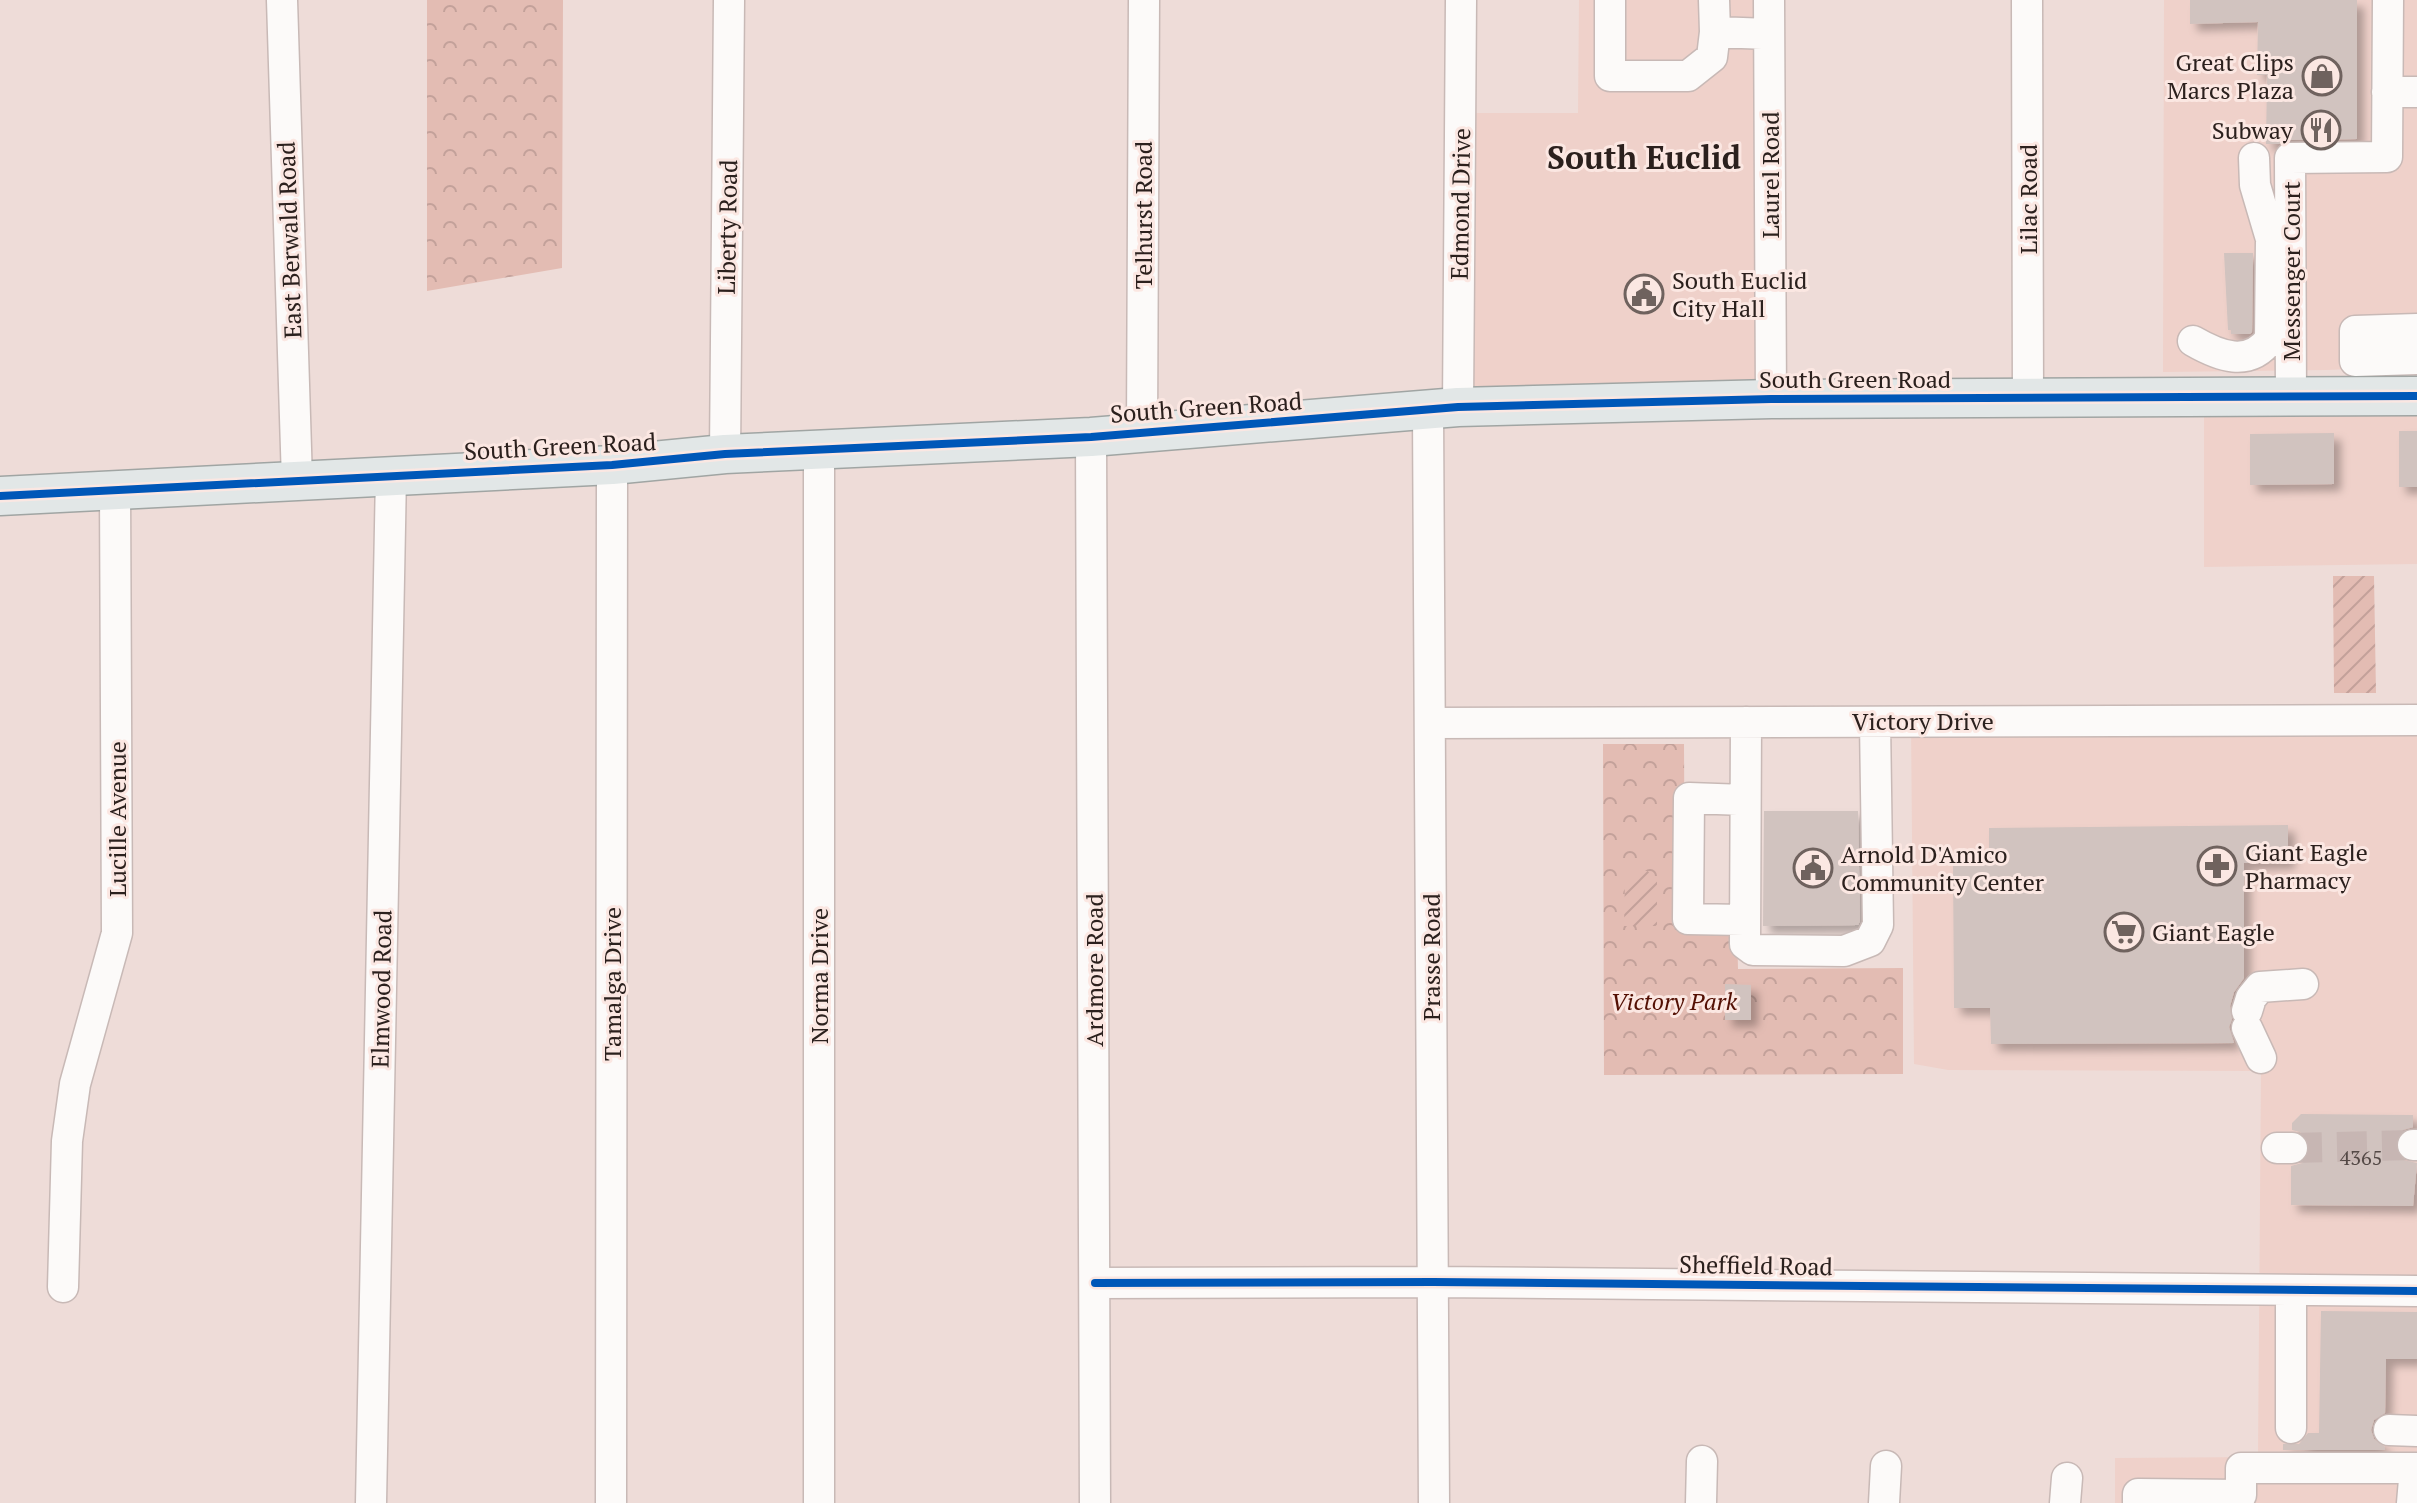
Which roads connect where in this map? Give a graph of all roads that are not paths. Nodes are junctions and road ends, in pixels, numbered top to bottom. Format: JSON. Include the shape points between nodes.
{"nodes":[{"id":1,"x":282,"y":0,"type":"edge"},
{"id":2,"x":729,"y":0,"type":"edge"},
{"id":3,"x":1144,"y":0,"type":"edge"},
{"id":4,"x":1461,"y":0,"type":"edge"},
{"id":5,"x":1610,"y":0,"type":"edge"},
{"id":6,"x":1714,"y":0,"type":"edge"},
{"id":7,"x":1769,"y":0,"type":"edge"},
{"id":8,"x":2027,"y":0,"type":"edge"},
{"id":9,"x":2388,"y":0,"type":"edge"},
{"id":10,"x":1715,"y":32,"type":"junction"},
{"id":11,"x":1769,"y":34,"type":"junction"},
{"id":12,"x":2387,"y":92,"type":"junction"},
{"id":13,"x":2417,"y":92,"type":"edge"},
{"id":14,"x":2254,"y":158,"type":"dead end"},
{"id":15,"x":2417,"y":329,"type":"edge"},
{"id":16,"x":2193,"y":341,"type":"dead end"},
{"id":17,"x":2417,"y":359,"type":"edge"},
{"id":18,"x":2417,"y":396,"type":"edge"},
{"id":19,"x":2291,"y":397,"type":"junction"},
{"id":20,"x":1771,"y":399,"type":"junction"},
{"id":21,"x":2028,"y":399,"type":"junction"},
{"id":22,"x":1443,"y":409,"type":"junction"},
{"id":23,"x":1142,"y":431,"type":"junction"},
{"id":24,"x":1091,"y":437,"type":"junction"},
{"id":25,"x":819,"y":449,"type":"junction"},
{"id":26,"x":725,"y":454,"type":"junction"},
{"id":27,"x":612,"y":465,"type":"junction"},
{"id":28,"x":391,"y":475,"type":"junction"},
{"id":29,"x":297,"y":481,"type":"junction"},
{"id":30,"x":115,"y":490,"type":"junction"},
{"id":31,"x":0,"y":496,"type":"edge"},
{"id":32,"x":2417,"y":720,"type":"edge"},
{"id":33,"x":1746,"y":722,"type":"junction"},
{"id":34,"x":1875,"y":722,"type":"junction"},
{"id":35,"x":1430,"y":723,"type":"junction"},
{"id":36,"x":1745,"y":800,"type":"junction"},
{"id":37,"x":1744,"y":920,"type":"junction"},
{"id":38,"x":2303,"y":984,"type":"dead end"},
{"id":39,"x":2261,"y":1058,"type":"dead end"},
{"id":40,"x":1433,"y":1282,"type":"junction"},
{"id":41,"x":1095,"y":1283,"type":"junction"},
{"id":42,"x":63,"y":1287,"type":"dead end"},
{"id":43,"x":2291,"y":1290,"type":"junction"},
{"id":44,"x":2417,"y":1291,"type":"edge"},
{"id":45,"x":2291,"y":1428,"type":"dead end"},
{"id":46,"x":1702,"y":1461,"type":"dead end"},
{"id":47,"x":1886,"y":1466,"type":"dead end"},
{"id":48,"x":2416,"y":1468,"type":"edge"},
{"id":49,"x":371,"y":1503,"type":"edge"},
{"id":50,"x":611,"y":1503,"type":"edge"},
{"id":51,"x":819,"y":1503,"type":"edge"},
{"id":52,"x":1095,"y":1503,"type":"edge"},
{"id":53,"x":1434,"y":1503,"type":"edge"},
{"id":54,"x":1701,"y":1503,"type":"edge"},
{"id":55,"x":1884,"y":1503,"type":"edge"},
{"id":56,"x":2138,"y":1503,"type":"edge"},
{"id":57,"x":2412,"y":1503,"type":"edge"}],
"edges":[{"from":1,"to":29,"type":"street","name":"East Berwald Road"},
{"from":2,"to":26,"type":"street","name":"Liberty Road"},
{"from":3,"to":23,"type":"street","name":"Telhurst Road"},
{"from":4,"to":22,"type":"street","name":"Edmond Drive"},
{"from":5,"to":10,"type":"street","via":[[1610,76],[1688,76],[1712,57]]},
{"from":6,"to":10,"type":"street"},
{"from":7,"to":11,"type":"street","name":"Laurel Road"},
{"from":8,"to":21,"type":"street","name":"Lilac Road"},
{"from":9,"to":12,"type":"street","name":"Messenger Court"},
{"from":10,"to":11,"type":"street"},
{"from":11,"to":20,"type":"street","name":"Laurel Road"},
{"from":12,"to":13,"type":"street"},
{"from":12,"to":19,"type":"street","name":"Messenger Court","via":[[2387,157],[2290,158]]},
{"from":14,"to":16,"type":"street","via":[[2255,185],[2271,239],[2270,339],[2243,357],[2225,357]]},
{"from":15,"to":17,"type":"street","via":[[2355,331],[2355,361]]},
{"from":18,"to":19,"type":"main road","name":"South Green Road"},
{"from":19,"to":21,"type":"main road","name":"South Green Road"},
{"from":20,"to":21,"type":"main road","name":"South Green Road"},
{"from":20,"to":22,"type":"main road","name":"South Green Road"},
{"from":22,"to":23,"type":"main road","name":"South Green Road"},
{"from":22,"to":35,"type":"street","name":"Prasse Road"},
{"from":23,"to":24,"type":"main road","name":"South Green Road"},
{"from":24,"to":25,"type":"main road","name":"South Green Road"},
{"from":24,"to":41,"type":"street","name":"Ardmore Road"},
{"from":25,"to":26,"type":"main road","name":"South Green Road"},
{"from":25,"to":51,"type":"street","name":"Norma Drive"},
{"from":26,"to":27,"type":"main road","name":"South Green Road"},
{"from":27,"to":28,"type":"main road","name":"South Green Road"},
{"from":27,"to":50,"type":"street","name":"Tamalga Drive"},
{"from":28,"to":29,"type":"main road","name":"South Green Road"},
{"from":28,"to":49,"type":"street","name":"Elmwood Road"},
{"from":29,"to":30,"type":"main road","name":"South Green Road"},
{"from":30,"to":31,"type":"main road","name":"South Green Road"},
{"from":30,"to":42,"type":"street","name":"Lucille Avenue","via":[[117,933],[75,1084],[67,1141]]},
{"from":32,"to":34,"type":"street","name":"Victory Drive"},
{"from":33,"to":34,"type":"street","name":"Victory Drive"},
{"from":33,"to":35,"type":"street","name":"Victory Drive"},
{"from":33,"to":36,"type":"street"},
{"from":34,"to":37,"type":"street","via":[[1878,925],[1870,941],[1844,951],[1753,950],[1745,944]]},
{"from":35,"to":40,"type":"street","name":"Prasse Road"},
{"from":36,"to":37,"type":"street"},
{"from":36,"to":37,"type":"street","via":[[1689,798],[1688,919]]},
{"from":38,"to":39,"type":"street","via":[[2260,987],[2251,998],[2247,1020]]},
{"from":40,"to":41,"type":"street","name":"Sheffield Road"},
{"from":40,"to":43,"type":"street","name":"Sheffield Road"},
{"from":40,"to":53,"type":"street","name":"Prasse Road"},
{"from":41,"to":52,"type":"street","name":"Ardmore Road"},
{"from":43,"to":44,"type":"street","name":"Sheffield Road"},
{"from":43,"to":45,"type":"street"},
{"from":46,"to":54,"type":"street"},
{"from":47,"to":55,"type":"street"},
{"from":48,"to":56,"type":"street","via":[[2241,1468],[2241,1495],[2138,1494]]},
{"from":48,"to":57,"type":"street"}]}
